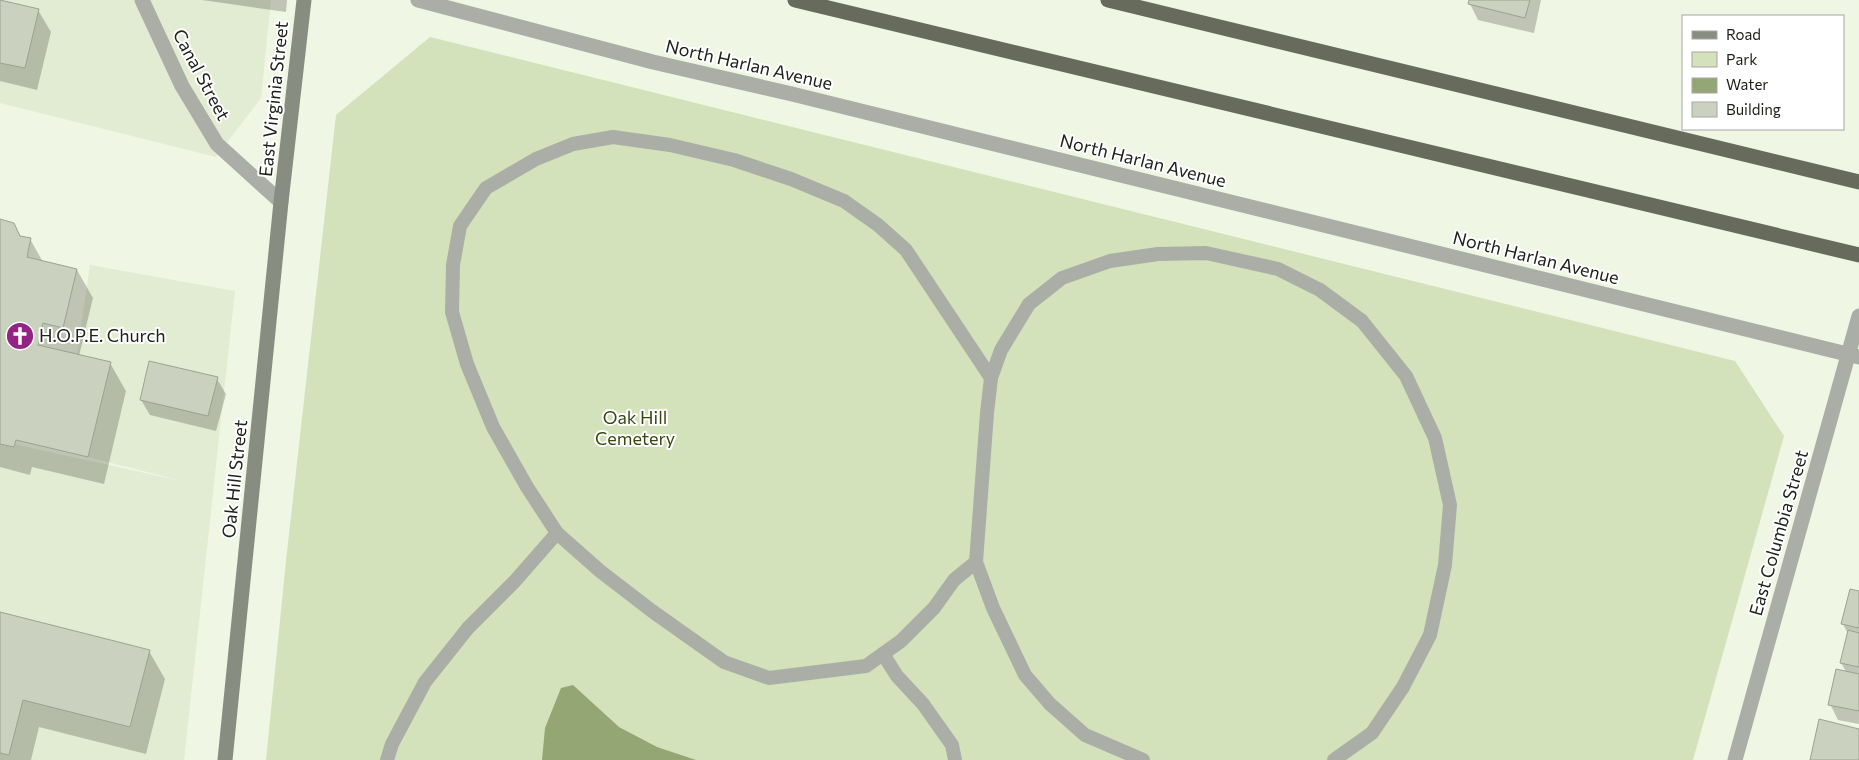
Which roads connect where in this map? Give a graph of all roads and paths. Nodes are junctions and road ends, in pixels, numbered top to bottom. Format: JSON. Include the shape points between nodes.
{"nodes":[{"id":1,"x":142,"y":0,"type":"edge"},
{"id":2,"x":304,"y":0,"type":"edge"},
{"id":3,"x":418,"y":0,"type":"edge"},
{"id":4,"x":794,"y":0,"type":"edge"},
{"id":5,"x":1108,"y":0,"type":"edge"},
{"id":6,"x":1859,"y":182,"type":"edge"},
{"id":7,"x":281,"y":202,"type":"junction"},
{"id":8,"x":1859,"y":255,"type":"edge"},
{"id":9,"x":1859,"y":316,"type":"edge"},
{"id":10,"x":1853,"y":356,"type":"edge"},
{"id":11,"x":991,"y":378,"type":"junction"},
{"id":12,"x":557,"y":533,"type":"junction"},
{"id":13,"x":976,"y":562,"type":"junction"},
{"id":14,"x":883,"y":654,"type":"junction"},
{"id":15,"x":225,"y":760,"type":"edge"},
{"id":16,"x":387,"y":760,"type":"edge"},
{"id":17,"x":955,"y":760,"type":"edge"},
{"id":18,"x":1143,"y":760,"type":"edge"},
{"id":19,"x":1334,"y":760,"type":"edge"},
{"id":20,"x":1735,"y":760,"type":"edge"}],
"edges":[{"from":1,"to":7,"type":"street","name":"Canal Street","via":[[182,86],[217,144]]},
{"from":2,"to":7,"type":"main road","name":"East Virginia Street"},
{"from":3,"to":10,"type":"street","name":"North Harlan Avenue","via":[[653,62],[831,103]]},
{"from":4,"to":8,"type":"highway"},
{"from":5,"to":6,"type":"highway"},
{"from":7,"to":15,"type":"main road","name":"Oak Hill Street"},
{"from":9,"to":10,"type":"street","name":"East Columbia Street"},
{"from":10,"to":20,"type":"street","name":"East Columbia Street"},
{"from":11,"to":12,"type":"lane","via":[[906,250],[844,201],[734,160],[670,145],[613,137],[573,144],[536,159],[486,188],[460,226],[453,265],[452,312],[468,364],[493,427]]},
{"from":11,"to":13,"type":"lane"},
{"from":11,"to":19,"type":"lane","via":[[1001,350],[1029,304],[1062,278],[1110,261],[1158,254],[1206,253],[1278,269],[1320,290],[1362,321],[1406,376],[1435,438],[1450,505],[1445,565],[1430,635],[1403,687],[1372,732]]},
{"from":12,"to":14,"type":"lane","via":[[600,571],[724,662],[769,678],[866,666]]},
{"from":12,"to":16,"type":"lane","via":[[468,628],[425,682],[392,744]]},
{"from":13,"to":14,"type":"lane","via":[[954,580],[934,608],[901,641]]},
{"from":13,"to":18,"type":"lane","via":[[1024,675],[1085,735]]},
{"from":14,"to":17,"type":"lane","via":[[952,745]]}]}
